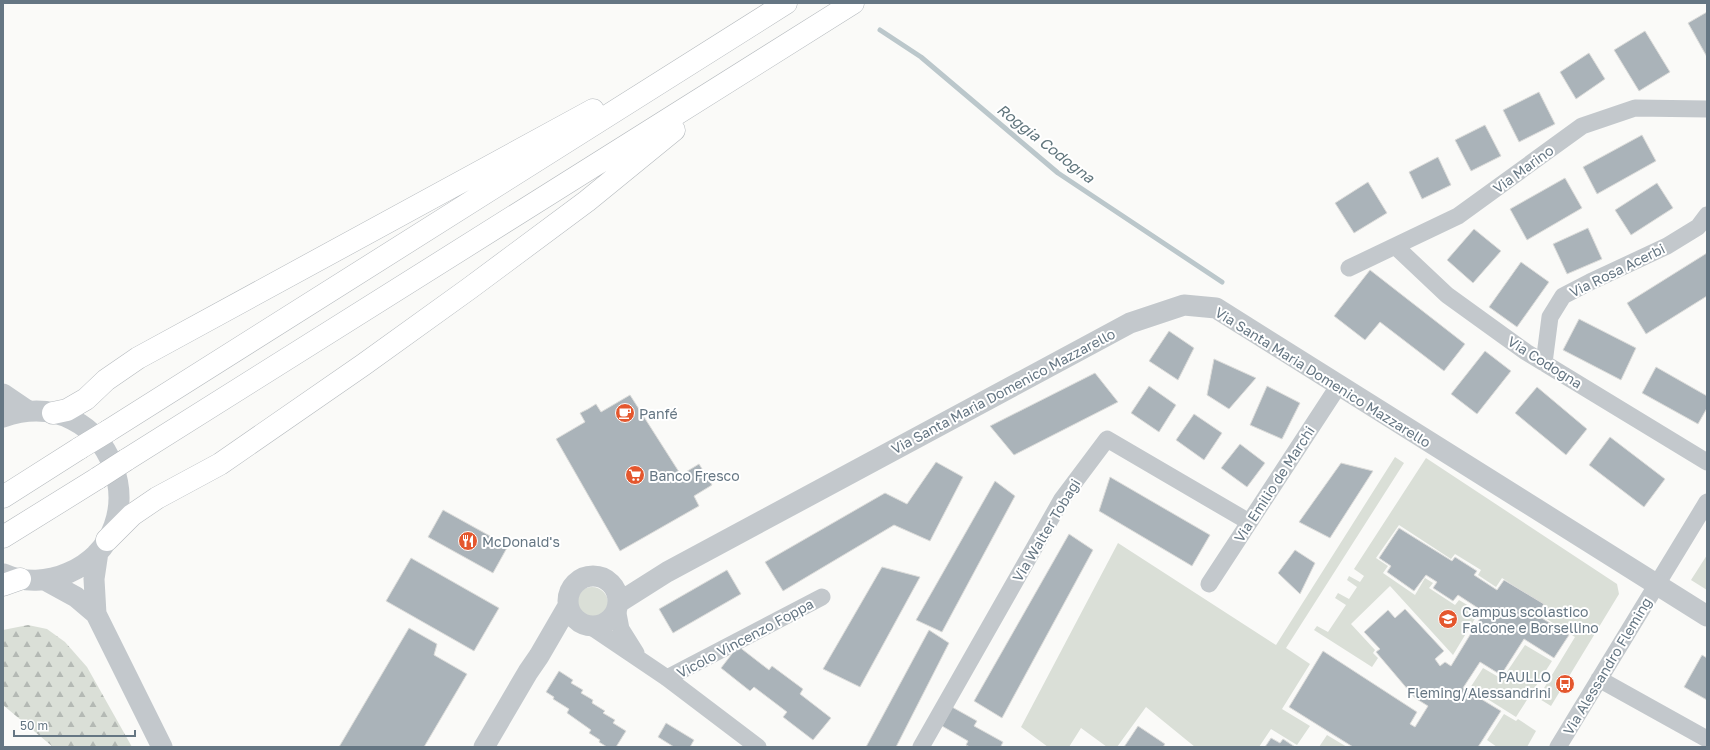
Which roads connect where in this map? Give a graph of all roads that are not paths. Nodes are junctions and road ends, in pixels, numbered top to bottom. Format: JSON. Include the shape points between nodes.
{"nodes":[{"id":1,"x":786,"y":3,"type":"edge"},
{"id":2,"x":853,"y":3,"type":"edge"},
{"id":3,"x":722,"y":44,"type":"junction"},
{"id":4,"x":741,"y":74,"type":"junction"},
{"id":5,"x":1707,"y":109,"type":"edge"},
{"id":6,"x":1707,"y":215,"type":"edge"},
{"id":7,"x":1395,"y":246,"type":"junction"},
{"id":8,"x":1349,"y":268,"type":"dead end"},
{"id":9,"x":1544,"y":363,"type":"junction"},
{"id":10,"x":1339,"y":385,"type":"junction"},
{"id":11,"x":3,"y":394,"type":"edge"},
{"id":12,"x":28,"y":411,"type":"junction"},
{"id":13,"x":53,"y":413,"type":"junction"},
{"id":14,"x":3,"y":417,"type":"edge"},
{"id":15,"x":1707,"y":462,"type":"edge"},
{"id":16,"x":3,"y":497,"type":"edge"},
{"id":17,"x":1707,"y":502,"type":"edge"},
{"id":18,"x":1249,"y":522,"type":"junction"},
{"id":19,"x":3,"y":537,"type":"edge"},
{"id":20,"x":102,"y":546,"type":"junction"},
{"id":21,"x":667,"y":572,"type":"junction"},
{"id":22,"x":9,"y":580,"type":"edge"},
{"id":23,"x":46,"y":580,"type":"junction"},
{"id":24,"x":608,"y":580,"type":"junction"},
{"id":25,"x":1209,"y":584,"type":"dead end"},
{"id":26,"x":1657,"y":584,"type":"junction"},
{"id":27,"x":822,"y":597,"type":"dead end"},
{"id":28,"x":618,"y":605,"type":"junction"},
{"id":29,"x":568,"y":606,"type":"junction"},
{"id":30,"x":96,"y":614,"type":"junction"},
{"id":31,"x":1707,"y":616,"type":"edge"},
{"id":32,"x":589,"y":626,"type":"junction"},
{"id":33,"x":539,"y":656,"type":"junction"},
{"id":34,"x":640,"y":660,"type":"junction"},
{"id":35,"x":667,"y":678,"type":"junction"},
{"id":36,"x":1599,"y":679,"type":"junction"},
{"id":37,"x":1707,"y":739,"type":"edge"},
{"id":38,"x":162,"y":747,"type":"edge"},
{"id":39,"x":484,"y":747,"type":"edge"},
{"id":40,"x":758,"y":747,"type":"edge"},
{"id":41,"x":921,"y":747,"type":"edge"},
{"id":42,"x":1558,"y":747,"type":"edge"}],
"edges":[{"from":1,"to":3,"type":"highway"},
{"from":2,"to":4,"type":"highway"},
{"from":3,"to":13,"type":"highway","via":[[561,126],[138,358],[106,380],[86,399],[68,410]]},
{"from":3,"to":16,"type":"highway","bridge":true},
{"from":4,"to":19,"type":"highway","bridge":true},
{"from":4,"to":20,"type":"highway","via":[[587,201],[470,288],[220,464],[157,498],[132,515]]},
{"from":5,"to":7,"type":"street","name":"Via Marino","via":[[1635,108],[1582,126],[1458,216]]},
{"from":6,"to":9,"type":"street","name":"Via Rosa Acerbi","via":[[1698,227],[1667,246],[1564,296],[1550,317]]},
{"from":7,"to":8,"type":"street","name":"Via Marino"},
{"from":7,"to":9,"type":"street","name":"Via Codogna","via":[[1447,295]]},
{"from":9,"to":15,"type":"street","name":"Via Codogna"},
{"from":10,"to":18,"type":"street","name":"Via Emilio de Marchi"},
{"from":10,"to":21,"type":"street","name":"Via Santa Maria Domenico Mazzarello","via":[[1216,308],[1184,305],[1130,323]]},
{"from":10,"to":26,"type":"street","name":"Via Santa Maria Domenico Mazzarello"},
{"from":11,"to":12,"type":"street"},
{"from":12,"to":13,"type":"street"},
{"from":12,"to":14,"type":"street"},
{"from":13,"to":20,"type":"street","via":[[78,422],[89,430],[113,462],[119,502],[117,515]]},
{"from":17,"to":26,"type":"street","name":"Via Alessandro Fleming"},
{"from":18,"to":25,"type":"street","name":"Via Emilio de Marchi"},
{"from":18,"to":41,"type":"street","name":"Via Walter Tobagi","via":[[1106,439],[1062,499]]},
{"from":20,"to":23,"type":"street","via":[[87,562],[74,570]]},
{"from":20,"to":30,"type":"street","via":[[94,579]]},
{"from":21,"to":24,"type":"street","name":"Via Santa Maria Domenico Mazzarello","via":[[634,579]]},
{"from":21,"to":28,"type":"street","name":"Via Santa Maria Domenico Mazzarello"},
{"from":22,"to":23,"type":"street"},
{"from":23,"to":30,"type":"street","via":[[76,596]]},
{"from":24,"to":28,"type":"street","via":[[616,589]]},
{"from":24,"to":29,"type":"street","via":[[594,575],[579,580],[569,593]]},
{"from":26,"to":31,"type":"street","name":"Via Santa Maria Domenico Mazzarello"},
{"from":26,"to":36,"type":"street","name":"Via Alessandro Fleming"},
{"from":27,"to":35,"type":"street","name":"Vicolo Vincenzo Foppa"},
{"from":28,"to":32,"type":"street","via":[[612,618],[605,623]]},
{"from":28,"to":34,"type":"street","via":[[622,632]]},
{"from":29,"to":32,"type":"street","via":[[576,619]]},
{"from":29,"to":33,"type":"street"},
{"from":30,"to":38,"type":"street"},
{"from":32,"to":33,"type":"street","via":[[557,638]]},
{"from":32,"to":34,"type":"street"},
{"from":33,"to":39,"type":"street"},
{"from":34,"to":35,"type":"street"},
{"from":35,"to":40,"type":"street"},
{"from":36,"to":37,"type":"street"},
{"from":36,"to":42,"type":"street","name":"Via Alessandro Fleming"}]}
